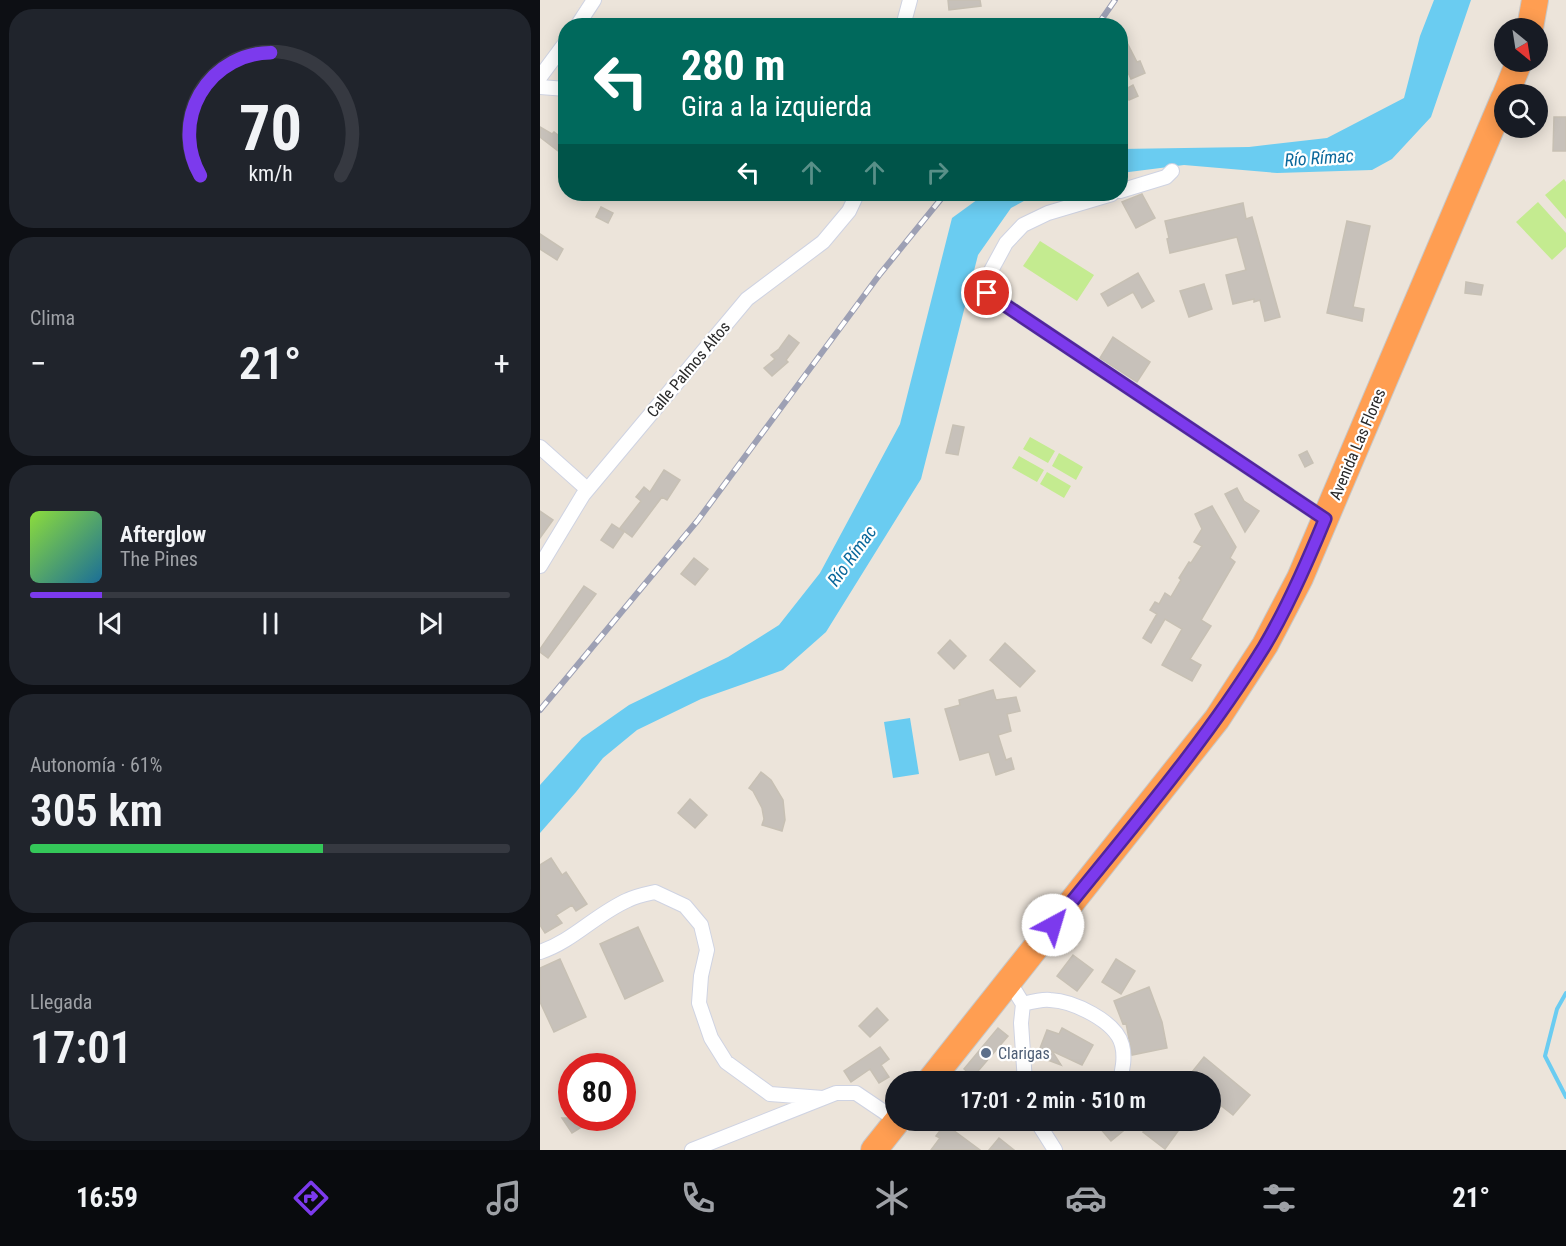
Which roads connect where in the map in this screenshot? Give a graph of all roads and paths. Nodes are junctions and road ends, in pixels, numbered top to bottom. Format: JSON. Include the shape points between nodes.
{"nodes":[{"id":1,"x":594,"y":0,"type":"edge"},
{"id":2,"x":910,"y":0,"type":"edge"},
{"id":3,"x":1545,"y":0,"type":"edge"},
{"id":4,"x":1532,"y":17,"type":"edge"},
{"id":5,"x":582,"y":18,"type":"edge"},
{"id":6,"x":905,"y":18,"type":"edge"},
{"id":7,"x":558,"y":53,"type":"edge"},
{"id":8,"x":540,"y":77,"type":"edge"},
{"id":9,"x":540,"y":87,"type":"edge"},
{"id":10,"x":558,"y":88,"type":"edge"},
{"id":11,"x":1494,"y":122,"type":"edge"},
{"id":12,"x":1172,"y":171,"type":"dead end"},
{"id":13,"x":1128,"y":189,"type":"edge"},
{"id":14,"x":854,"y":201,"type":"edge"},
{"id":15,"x":1088,"y":201,"type":"edge"},
{"id":16,"x":540,"y":447,"type":"edge"},
{"id":17,"x":587,"y":489,"type":"junction"},
{"id":18,"x":1325,"y":519,"type":"junction"},
{"id":19,"x":540,"y":566,"type":"edge"},
{"id":20,"x":540,"y":952,"type":"edge"},
{"id":21,"x":1009,"y":981,"type":"junction"},
{"id":22,"x":1023,"y":1004,"type":"junction"},
{"id":23,"x":938,"y":1071,"type":"edge"},
{"id":24,"x":1024,"y":1071,"type":"edge"},
{"id":25,"x":1121,"y":1071,"type":"edge"},
{"id":26,"x":823,"y":1098,"type":"junction"},
{"id":27,"x":885,"y":1113,"type":"edge"},
{"id":28,"x":889,"y":1131,"type":"edge"},
{"id":29,"x":1043,"y":1131,"type":"edge"},
{"id":30,"x":692,"y":1150,"type":"edge"},
{"id":31,"x":874,"y":1150,"type":"edge"},
{"id":32,"x":1055,"y":1150,"type":"edge"}],
"edges":[{"from":1,"to":5,"type":"street"},
{"from":2,"to":6,"type":"street"},
{"from":3,"to":4,"type":"highway"},
{"from":7,"to":8,"type":"street"},
{"from":9,"to":10,"type":"street"},
{"from":11,"to":18,"type":"highway","name":"Avenida Las Flores"},
{"from":12,"to":13,"type":"street","via":[[1166,177]]},
{"from":14,"to":17,"type":"street","name":"Calle Palmos Altos","via":[[823,242],[747,299]]},
{"from":15,"to":18,"type":"street","via":[[1023,225],[1006,243],[987,278],[987,293]]},
{"from":16,"to":17,"type":"street"},
{"from":17,"to":19,"type":"street","name":"Calle Palmos Altos"},
{"from":18,"to":21,"type":"highway","name":"Avenida Las Flores","via":[[1265,645],[1217,719]]},
{"from":20,"to":26,"type":"street","via":[[574,936],[629,899],[655,892],[685,906],[701,925],[707,950],[699,1003],[711,1038],[726,1062],[770,1094]]},
{"from":21,"to":22,"type":"street"},
{"from":21,"to":23,"type":"highway","name":"Avenida Las Flores"},
{"from":22,"to":24,"type":"street"},
{"from":22,"to":25,"type":"street","via":[[1049,999],[1075,1005],[1103,1020],[1122,1044]]},
{"from":26,"to":27,"type":"street","via":[[856,1093]]},
{"from":26,"to":30,"type":"street"},
{"from":28,"to":31,"type":"highway"},
{"from":29,"to":32,"type":"street"}]}
